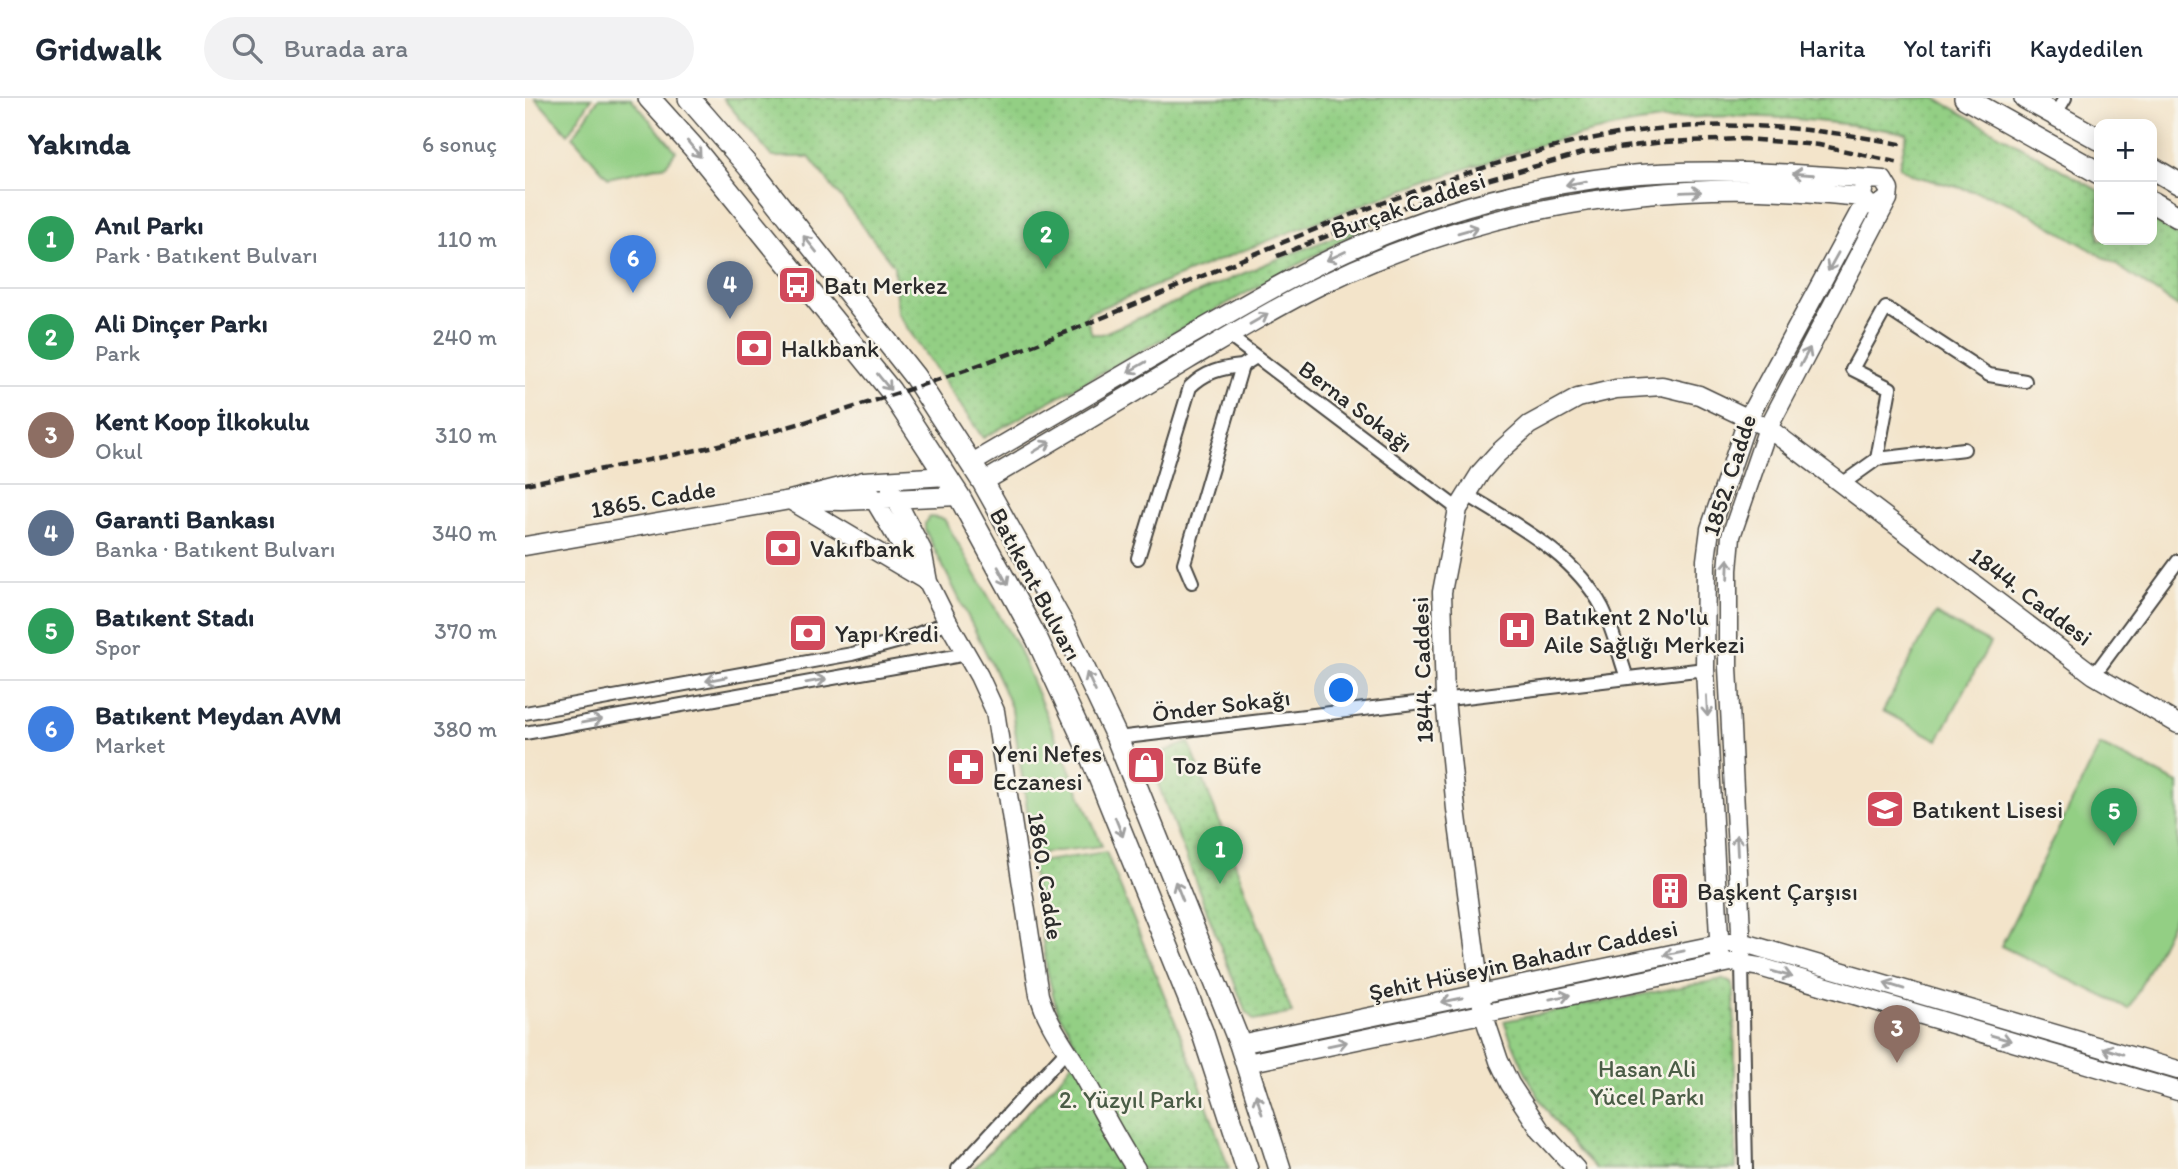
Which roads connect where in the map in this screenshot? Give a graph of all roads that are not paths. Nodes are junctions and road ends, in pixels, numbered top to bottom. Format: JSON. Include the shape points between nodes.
{"nodes":[{"id":1,"x":649,"y":98,"type":"edge"},
{"id":2,"x":689,"y":98,"type":"edge"},
{"id":3,"x":1965,"y":98,"type":"edge"},
{"id":4,"x":2025,"y":98,"type":"edge"},
{"id":5,"x":2060,"y":106,"type":"edge"},
{"id":6,"x":2094,"y":135,"type":"edge"},
{"id":7,"x":2094,"y":170,"type":"edge"},
{"id":8,"x":2157,"y":171,"type":"edge"},
{"id":9,"x":1871,"y":179,"type":"junction"},
{"id":10,"x":2178,"y":183,"type":"edge"},
{"id":11,"x":1888,"y":199,"type":"junction"},
{"id":12,"x":1864,"y":200,"type":"junction"},
{"id":13,"x":2157,"y":205,"type":"edge"},
{"id":14,"x":2178,"y":217,"type":"edge"},
{"id":15,"x":1229,"y":336,"type":"junction"},
{"id":16,"x":1256,"y":357,"type":"junction"},
{"id":17,"x":1242,"y":366,"type":"junction"},
{"id":18,"x":2025,"y":382,"type":"dead end"},
{"id":19,"x":1748,"y":418,"type":"junction"},
{"id":20,"x":1767,"y":428,"type":"junction"},
{"id":21,"x":1964,"y":449,"type":"dead end"},
{"id":22,"x":1877,"y":459,"type":"junction"},
{"id":23,"x":972,"y":463,"type":"junction"},
{"id":24,"x":947,"y":476,"type":"junction"},
{"id":25,"x":885,"y":480,"type":"junction"},
{"id":26,"x":865,"y":481,"type":"junction"},
{"id":27,"x":983,"y":482,"type":"junction"},
{"id":28,"x":1842,"y":484,"type":"junction"},
{"id":29,"x":959,"y":496,"type":"junction"},
{"id":30,"x":895,"y":498,"type":"junction"},
{"id":31,"x":873,"y":499,"type":"junction"},
{"id":32,"x":790,"y":500,"type":"junction"},
{"id":33,"x":1462,"y":501,"type":"junction"},
{"id":34,"x":525,"y":546,"type":"edge"},
{"id":35,"x":1138,"y":558,"type":"dead end"},
{"id":36,"x":2178,"y":561,"type":"edge"},
{"id":37,"x":928,"y":582,"type":"junction"},
{"id":38,"x":1192,"y":582,"type":"dead end"},
{"id":39,"x":948,"y":622,"type":"junction"},
{"id":40,"x":967,"y":654,"type":"junction"},
{"id":41,"x":1705,"y":669,"type":"junction"},
{"id":42,"x":2094,"y":675,"type":"junction"},
{"id":43,"x":1627,"y":678,"type":"junction"},
{"id":44,"x":1445,"y":699,"type":"junction"},
{"id":45,"x":525,"y":713,"type":"edge"},
{"id":46,"x":2178,"y":724,"type":"edge"},
{"id":47,"x":525,"y":733,"type":"edge"},
{"id":48,"x":1117,"y":738,"type":"junction"},
{"id":49,"x":1741,"y":942,"type":"junction"},
{"id":50,"x":1720,"y":944,"type":"junction"},
{"id":51,"x":1742,"y":962,"type":"junction"},
{"id":52,"x":1721,"y":963,"type":"junction"},
{"id":53,"x":1479,"y":994,"type":"junction"},
{"id":54,"x":1482,"y":1013,"type":"junction"},
{"id":55,"x":1067,"y":1051,"type":"junction"},
{"id":56,"x":1243,"y":1053,"type":"junction"},
{"id":57,"x":2178,"y":1070,"type":"edge"},
{"id":58,"x":2178,"y":1091,"type":"edge"},
{"id":59,"x":958,"y":1169,"type":"edge"},
{"id":60,"x":1136,"y":1169,"type":"edge"},
{"id":61,"x":1247,"y":1169,"type":"edge"},
{"id":62,"x":1280,"y":1169,"type":"edge"},
{"id":63,"x":1576,"y":1169,"type":"edge"},
{"id":64,"x":1746,"y":1169,"type":"edge"}],
"edges":[{"from":1,"to":24,"type":"main road","name":"Batıkent Bulvarı","one_way":true,"via":[[890,390]]},
{"from":23,"to":2,"type":"main road","name":"Batıkent Bulvarı","one_way":true,"via":[[880,331]]},
{"from":3,"to":7,"type":"main road"},
{"from":4,"to":5,"type":"main road"},
{"from":5,"to":6,"type":"main road"},
{"from":8,"to":10,"type":"main road"},
{"from":9,"to":11,"type":"street","via":[[1886,183]]},
{"from":9,"to":12,"type":"street","via":[[1862,188]]},
{"from":9,"to":23,"type":"street","name":"Burçak Caddesi","one_way":true,"via":[[1785,173],[1640,174],[1532,191],[1436,217],[1364,243],[1293,278]]},
{"from":11,"to":12,"type":"street","via":[[1877,206]]},
{"from":20,"to":11,"type":"street","name":"1852. Cadde","one_way":true},
{"from":15,"to":12,"type":"street","name":"Burçak Caddesi","one_way":true,"via":[[1375,261],[1447,235],[1543,210],[1616,197],[1681,193],[1782,191]]},
{"from":12,"to":19,"type":"street","name":"1852. Cadde","one_way":true},
{"from":13,"to":14,"type":"main road"},
{"from":15,"to":16,"type":"street","name":"Berna Sokağı"},
{"from":27,"to":15,"type":"street","name":"Burçak Caddesi","one_way":true},
{"from":16,"to":17,"type":"street"},
{"from":16,"to":33,"type":"street","name":"Berna Sokağı"},
{"from":17,"to":35,"type":"street","via":[[1205,374],[1190,387]]},
{"from":17,"to":38,"type":"street","via":[[1184,563]]},
{"from":18,"to":22,"type":"street","via":[[1989,375],[1886,308],[1852,369],[1890,388]]},
{"from":19,"to":20,"type":"street","name":"1844. Caddesi"},
{"from":19,"to":33,"type":"street","name":"1844. Caddesi","via":[[1671,387],[1592,393],[1561,406],[1517,435],[1489,463]]},
{"from":19,"to":41,"type":"street","name":"1852. Cadde","via":[[1710,529]]},
{"from":20,"to":28,"type":"street","name":"1844. Caddesi"},
{"from":49,"to":20,"type":"street","name":"1852. Cadde","one_way":true,"via":[[1728,570],[1735,522]]},
{"from":21,"to":22,"type":"street"},
{"from":22,"to":28,"type":"street"},
{"from":23,"to":24,"type":"main road"},
{"from":23,"to":27,"type":"main road","name":"Batıkent Bulvarı"},
{"from":24,"to":25,"type":"street","name":"1865. Cadde"},
{"from":24,"to":29,"type":"main road","name":"Batıkent Bulvarı"},
{"from":25,"to":26,"type":"street","name":"1865. Cadde"},
{"from":25,"to":30,"type":"street","name":"1860. Cadde"},
{"from":26,"to":31,"type":"street","name":"1860. Cadde"},
{"from":26,"to":32,"type":"street","name":"1865. Cadde"},
{"from":27,"to":29,"type":"main road"},
{"from":48,"to":27,"type":"main road","name":"Batıkent Bulvarı","one_way":true,"via":[[1066,630]]},
{"from":28,"to":42,"type":"street","name":"1844. Caddesi"},
{"from":29,"to":30,"type":"street","name":"1865. Cadde"},
{"from":29,"to":61,"type":"main road","name":"Batıkent Bulvarı","one_way":true,"via":[[1037,639],[1086,745],[1202,1031]]},
{"from":30,"to":31,"type":"street","name":"1865. Cadde"},
{"from":30,"to":37,"type":"street","name":"1860. Cadde","via":[[922,550]]},
{"from":31,"to":32,"type":"street","name":"1865. Cadde"},
{"from":31,"to":37,"type":"street","name":"1860. Cadde"},
{"from":32,"to":34,"type":"street","name":"1865. Cadde"},
{"from":32,"to":37,"type":"street"},
{"from":33,"to":43,"type":"street","name":"Berna Sokağı","via":[[1541,541],[1581,579],[1606,615]]},
{"from":33,"to":44,"type":"street","name":"1844. Caddesi","via":[[1441,599]]},
{"from":36,"to":42,"type":"street"},
{"from":37,"to":39,"type":"street","name":"1860. Cadde"},
{"from":39,"to":40,"type":"street","name":"1860. Cadde"},
{"from":39,"to":45,"type":"street","one_way":true,"via":[[900,642],[852,654]]},
{"from":47,"to":40,"type":"street","one_way":true},
{"from":40,"to":55,"type":"street","name":"1860. Cadde","via":[[995,711],[1039,995],[1048,1021]]},
{"from":41,"to":43,"type":"street","name":"Önder Sokağı"},
{"from":41,"to":50,"type":"street","name":"1852. Cadde","one_way":true},
{"from":42,"to":46,"type":"street","name":"1844. Caddesi"},
{"from":43,"to":44,"type":"street","name":"Önder Sokağı"},
{"from":44,"to":48,"type":"street","name":"Önder Sokağı"},
{"from":44,"to":53,"type":"street","name":"1844. Caddesi"},
{"from":56,"to":48,"type":"main road","name":"Batıkent Bulvarı","one_way":true},
{"from":49,"to":50,"type":"street","name":"Şehit Hüseyin Bahadır Caddesi"},
{"from":49,"to":51,"type":"street","name":"1852. Cadde"},
{"from":57,"to":49,"type":"street","name":"Şehit Hüseyin Bahadır Caddesi","one_way":true},
{"from":50,"to":52,"type":"street","name":"1852. Cadde"},
{"from":50,"to":53,"type":"street","name":"Şehit Hüseyin Bahadır Caddesi","one_way":true},
{"from":51,"to":52,"type":"street","name":"Şehit Hüseyin Bahadır Caddesi"},
{"from":51,"to":58,"type":"street","name":"Şehit Hüseyin Bahadır Caddesi","one_way":true},
{"from":51,"to":64,"type":"street"},
{"from":54,"to":52,"type":"street","name":"Şehit Hüseyin Bahadır Caddesi","one_way":true},
{"from":53,"to":54,"type":"street","name":"1844. Caddesi"},
{"from":53,"to":56,"type":"street","name":"Şehit Hüseyin Bahadır Caddesi","one_way":true},
{"from":56,"to":54,"type":"street","name":"Şehit Hüseyin Bahadır Caddesi","one_way":true},
{"from":54,"to":63,"type":"street","name":"1844. Caddesi","via":[[1510,1084],[1541,1131]]},
{"from":55,"to":59,"type":"street"},
{"from":55,"to":60,"type":"street","name":"1860. Cadde"},
{"from":62,"to":56,"type":"main road","name":"Batıkent Bulvarı","one_way":true}]}
